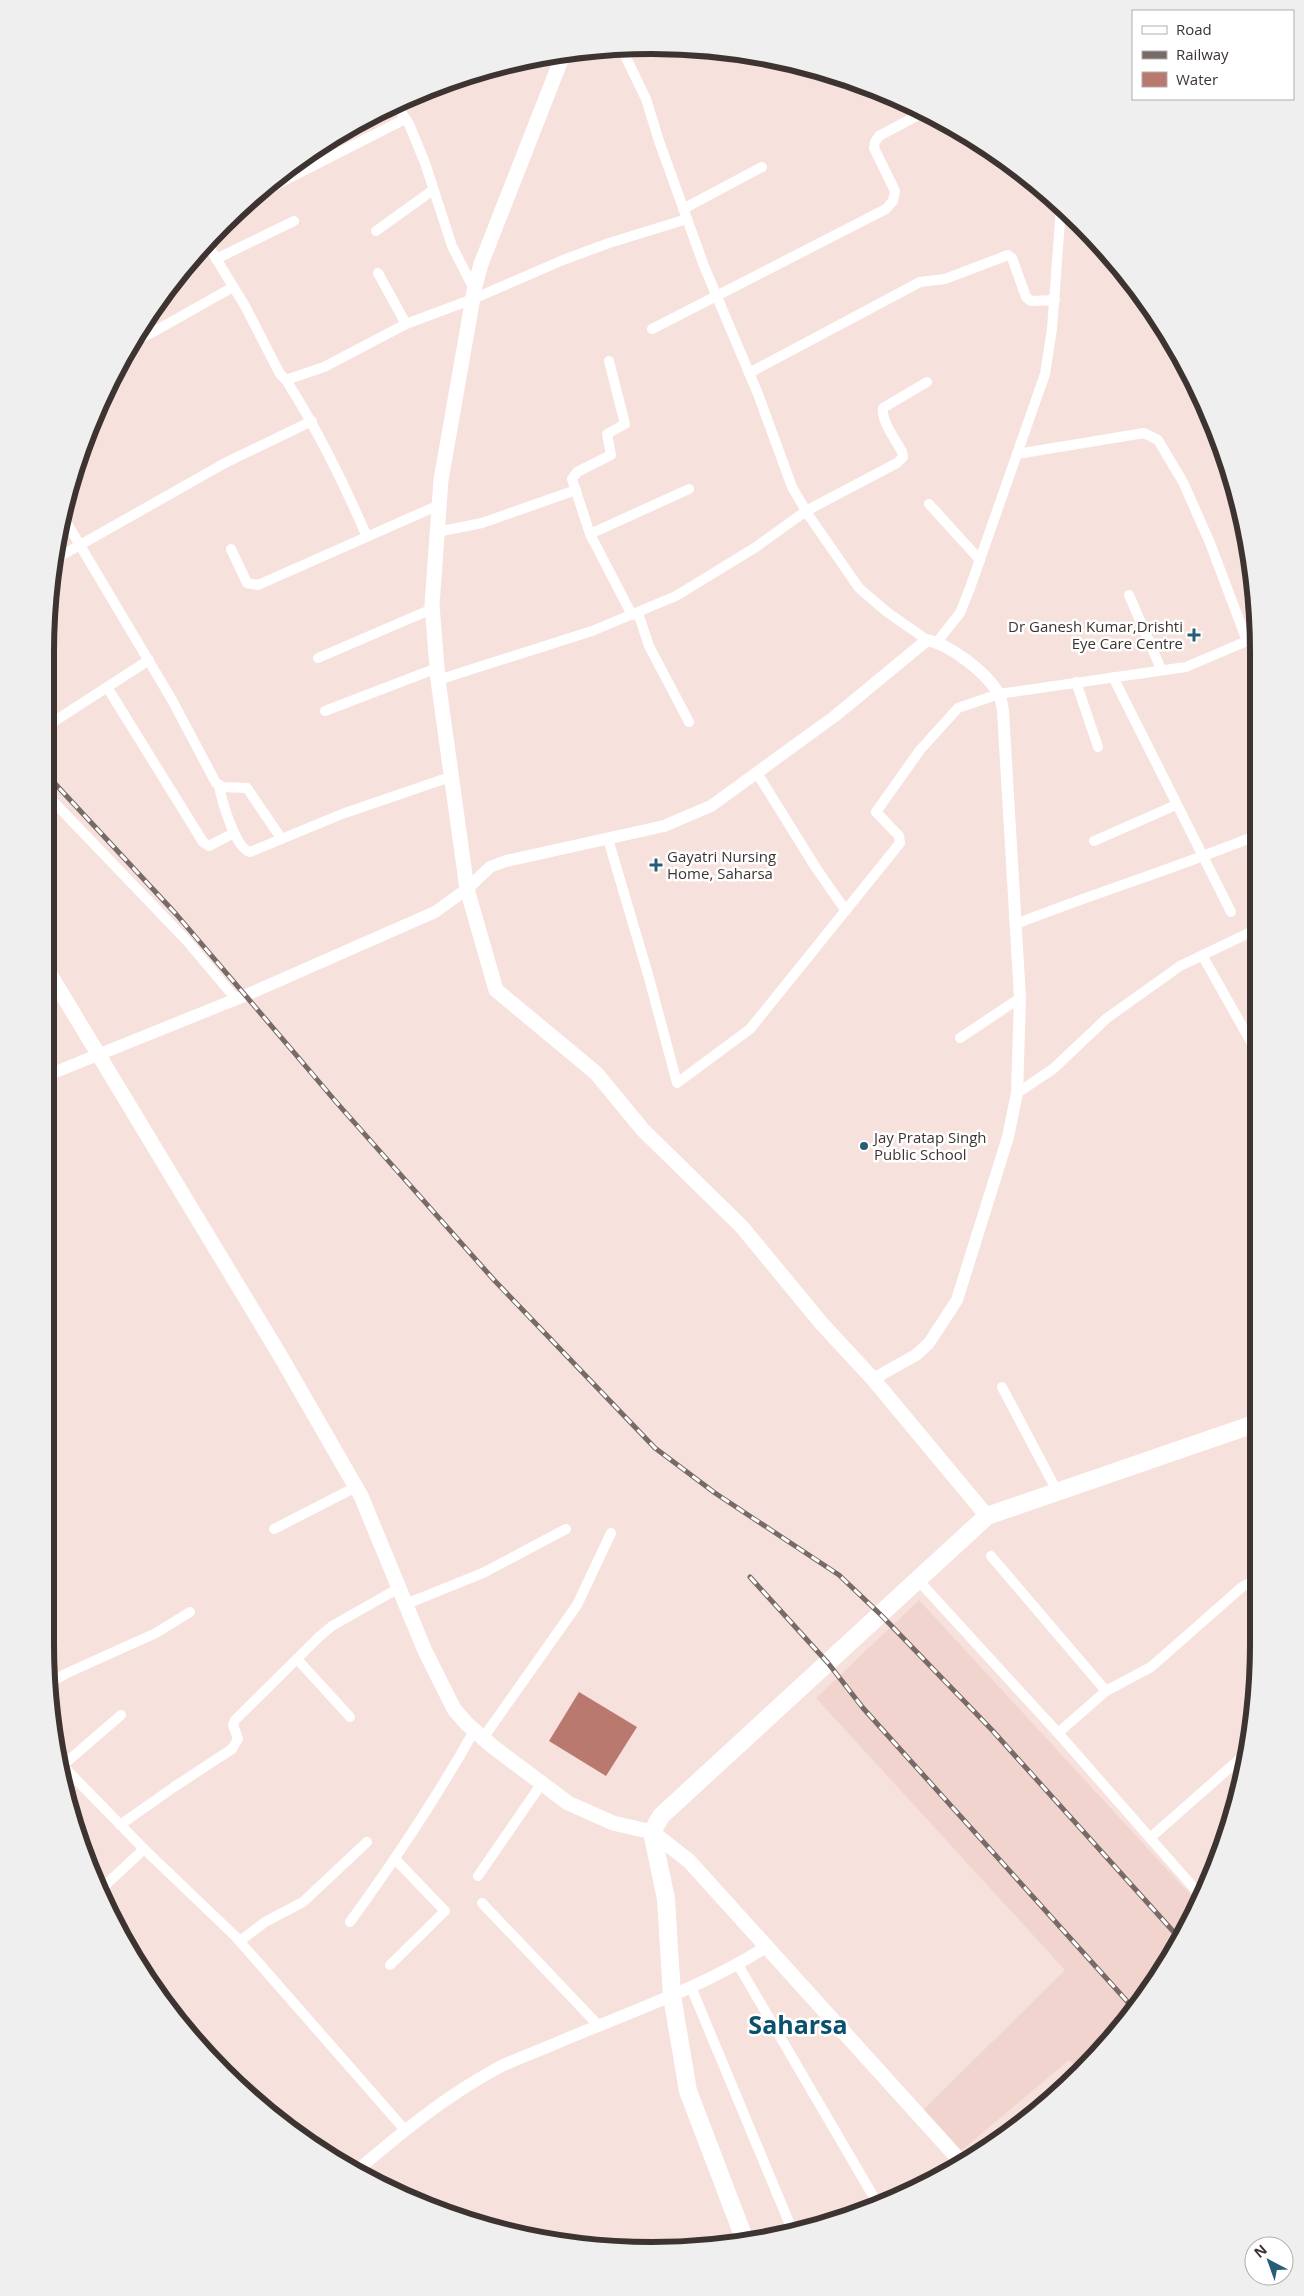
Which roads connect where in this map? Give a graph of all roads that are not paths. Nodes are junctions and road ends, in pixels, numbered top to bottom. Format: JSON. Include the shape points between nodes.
{"nodes":[{"id":1,"x":625,"y":55,"type":"edge"},
{"id":2,"x":559,"y":61,"type":"edge"},
{"id":3,"x":399,"y":110,"type":"edge"},
{"id":4,"x":918,"y":115,"type":"edge"},
{"id":5,"x":405,"y":119,"type":"junction"},
{"id":6,"x":762,"y":167,"type":"dead end"},
{"id":7,"x":283,"y":181,"type":"edge"},
{"id":8,"x":433,"y":190,"type":"junction"},
{"id":9,"x":685,"y":214,"type":"junction"},
{"id":10,"x":1060,"y":215,"type":"edge"},
{"id":11,"x":294,"y":220,"type":"dead end"},
{"id":12,"x":376,"y":230,"type":"dead end"},
{"id":13,"x":210,"y":249,"type":"edge"},
{"id":14,"x":216,"y":259,"type":"junction"},
{"id":15,"x":378,"y":273,"type":"dead end"},
{"id":16,"x":233,"y":287,"type":"junction"},
{"id":17,"x":474,"y":295,"type":"junction"},
{"id":18,"x":717,"y":296,"type":"junction"},
{"id":19,"x":1055,"y":300,"type":"junction"},
{"id":20,"x":406,"y":324,"type":"junction"},
{"id":21,"x":652,"y":329,"type":"dead end"},
{"id":22,"x":145,"y":336,"type":"edge"},
{"id":23,"x":609,"y":361,"type":"dead end"},
{"id":24,"x":749,"y":373,"type":"junction"},
{"id":25,"x":286,"y":380,"type":"junction"},
{"id":26,"x":927,"y":382,"type":"dead end"},
{"id":27,"x":312,"y":422,"type":"junction"},
{"id":28,"x":1017,"y":454,"type":"junction"},
{"id":29,"x":690,"y":489,"type":"dead end"},
{"id":30,"x":576,"y":490,"type":"junction"},
{"id":31,"x":929,"y":504,"type":"dead end"},
{"id":32,"x":439,"y":506,"type":"junction"},
{"id":33,"x":806,"y":511,"type":"junction"},
{"id":34,"x":68,"y":524,"type":"edge"},
{"id":35,"x":437,"y":532,"type":"junction"},
{"id":36,"x":590,"y":534,"type":"junction"},
{"id":37,"x":367,"y":537,"type":"junction"},
{"id":38,"x":80,"y":544,"type":"junction"},
{"id":39,"x":231,"y":549,"type":"dead end"},
{"id":40,"x":62,"y":555,"type":"edge"},
{"id":41,"x":980,"y":560,"type":"junction"},
{"id":42,"x":1129,"y":595,"type":"dead end"},
{"id":43,"x":432,"y":609,"type":"junction"},
{"id":44,"x":635,"y":614,"type":"junction"},
{"id":45,"x":1250,"y":637,"type":"edge"},
{"id":46,"x":932,"y":641,"type":"junction"},
{"id":47,"x":1250,"y":641,"type":"edge"},
{"id":48,"x":318,"y":658,"type":"dead end"},
{"id":49,"x":149,"y":660,"type":"junction"},
{"id":50,"x":1162,"y":669,"type":"junction"},
{"id":51,"x":437,"y":674,"type":"junction"},
{"id":52,"x":1113,"y":676,"type":"junction"},
{"id":53,"x":1076,"y":682,"type":"junction"},
{"id":54,"x":107,"y":687,"type":"junction"},
{"id":55,"x":1000,"y":694,"type":"junction"},
{"id":56,"x":325,"y":711,"type":"dead end"},
{"id":57,"x":54,"y":721,"type":"edge"},
{"id":58,"x":689,"y":722,"type":"dead end"},
{"id":59,"x":1098,"y":747,"type":"dead end"},
{"id":60,"x":757,"y":773,"type":"junction"},
{"id":61,"x":450,"y":777,"type":"junction"},
{"id":62,"x":219,"y":786,"type":"junction"},
{"id":63,"x":54,"y":802,"type":"edge"},
{"id":64,"x":1176,"y":805,"type":"junction"},
{"id":65,"x":234,"y":833,"type":"junction"},
{"id":66,"x":281,"y":838,"type":"junction"},
{"id":67,"x":1250,"y":838,"type":"edge"},
{"id":68,"x":608,"y":839,"type":"junction"},
{"id":69,"x":1094,"y":841,"type":"dead end"},
{"id":70,"x":1203,"y":857,"type":"junction"},
{"id":71,"x":467,"y":890,"type":"junction"},
{"id":72,"x":846,"y":910,"type":"junction"},
{"id":73,"x":1231,"y":912,"type":"dead end"},
{"id":74,"x":1016,"y":924,"type":"junction"},
{"id":75,"x":1250,"y":932,"type":"edge"},
{"id":76,"x":1202,"y":956,"type":"junction"},
{"id":77,"x":54,"y":981,"type":"edge"},
{"id":78,"x":1020,"y":998,"type":"junction"},
{"id":79,"x":236,"y":1000,"type":"junction"},
{"id":80,"x":960,"y":1038,"type":"dead end"},
{"id":81,"x":1250,"y":1039,"type":"edge"},
{"id":82,"x":98,"y":1056,"type":"junction"},
{"id":83,"x":54,"y":1073,"type":"edge"},
{"id":84,"x":1017,"y":1093,"type":"junction"},
{"id":85,"x":873,"y":1378,"type":"junction"},
{"id":86,"x":1002,"y":1388,"type":"dead end"},
{"id":87,"x":1250,"y":1425,"type":"edge"},
{"id":88,"x":356,"y":1487,"type":"junction"},
{"id":89,"x":1057,"y":1492,"type":"junction"},
{"id":90,"x":987,"y":1516,"type":"junction"},
{"id":91,"x":274,"y":1529,"type":"dead end"},
{"id":92,"x":566,"y":1529,"type":"dead end"},
{"id":93,"x":611,"y":1533,"type":"dead end"},
{"id":94,"x":991,"y":1556,"type":"dead end"},
{"id":95,"x":918,"y":1580,"type":"junction"},
{"id":96,"x":1250,"y":1583,"type":"edge"},
{"id":97,"x":399,"y":1588,"type":"junction"},
{"id":98,"x":406,"y":1604,"type":"junction"},
{"id":99,"x":190,"y":1612,"type":"dead end"},
{"id":100,"x":296,"y":1659,"type":"junction"},
{"id":101,"x":55,"y":1680,"type":"edge"},
{"id":102,"x":1106,"y":1691,"type":"junction"},
{"id":103,"x":121,"y":1715,"type":"dead end"},
{"id":104,"x":350,"y":1717,"type":"dead end"},
{"id":105,"x":1058,"y":1733,"type":"junction"},
{"id":106,"x":478,"y":1734,"type":"junction"},
{"id":107,"x":1239,"y":1759,"type":"edge"},
{"id":108,"x":65,"y":1762,"type":"edge"},
{"id":109,"x":68,"y":1772,"type":"edge"},
{"id":110,"x":542,"y":1783,"type":"junction"},
{"id":111,"x":120,"y":1825,"type":"junction"},
{"id":112,"x":652,"y":1832,"type":"junction"},
{"id":113,"x":1150,"y":1838,"type":"junction"},
{"id":114,"x":367,"y":1842,"type":"dead end"},
{"id":115,"x":144,"y":1849,"type":"junction"},
{"id":116,"x":395,"y":1859,"type":"junction"},
{"id":117,"x":478,"y":1876,"type":"dead end"},
{"id":118,"x":105,"y":1886,"type":"edge"},
{"id":119,"x":1197,"y":1891,"type":"edge"},
{"id":120,"x":482,"y":1903,"type":"dead end"},
{"id":121,"x":350,"y":1922,"type":"dead end"},
{"id":122,"x":240,"y":1941,"type":"junction"},
{"id":123,"x":766,"y":1947,"type":"junction"},
{"id":124,"x":737,"y":1963,"type":"junction"},
{"id":125,"x":390,"y":1965,"type":"dead end"},
{"id":126,"x":691,"y":1986,"type":"junction"},
{"id":127,"x":672,"y":1996,"type":"junction"},
{"id":128,"x":599,"y":2026,"type":"junction"},
{"id":129,"x":404,"y":2130,"type":"junction"},
{"id":130,"x":957,"y":2158,"type":"edge"},
{"id":131,"x":361,"y":2167,"type":"edge"},
{"id":132,"x":875,"y":2199,"type":"edge"},
{"id":133,"x":790,"y":2226,"type":"edge"},
{"id":134,"x":743,"y":2235,"type":"edge"}],
"edges":[{"from":1,"to":9,"type":"street","via":[[646,99]]},
{"from":2,"to":17,"type":"main road","via":[[485,256]]},
{"from":3,"to":5,"type":"street"},
{"from":4,"to":18,"type":"street","via":[[879,136],[874,142],[895,190],[894,202]]},
{"from":5,"to":7,"type":"street"},
{"from":5,"to":8,"type":"street"},
{"from":6,"to":9,"type":"street"},
{"from":8,"to":12,"type":"street"},
{"from":8,"to":17,"type":"street","via":[[452,246]]},
{"from":9,"to":17,"type":"street"},
{"from":9,"to":18,"type":"street"},
{"from":10,"to":19,"type":"street"},
{"from":11,"to":14,"type":"street"},
{"from":13,"to":14,"type":"street"},
{"from":14,"to":16,"type":"street"},
{"from":15,"to":20,"type":"street"},
{"from":16,"to":22,"type":"street"},
{"from":16,"to":25,"type":"street"},
{"from":17,"to":20,"type":"street"},
{"from":17,"to":32,"type":"main road","via":[[440,480]]},
{"from":18,"to":21,"type":"street"},
{"from":18,"to":24,"type":"street"},
{"from":19,"to":24,"type":"street","via":[[1030,301],[1008,255],[945,279],[920,282]]},
{"from":19,"to":28,"type":"street","via":[[1044,374]]},
{"from":20,"to":25,"type":"street","via":[[324,367]]},
{"from":23,"to":30,"type":"street","via":[[625,421],[607,434],[611,455],[574,474],[572,479]]},
{"from":24,"to":33,"type":"street","via":[[792,487]]},
{"from":25,"to":27,"type":"street"},
{"from":26,"to":33,"type":"street","via":[[883,408],[903,457]]},
{"from":27,"to":37,"type":"street","via":[[335,464]]},
{"from":27,"to":38,"type":"street","via":[[225,463]]},
{"from":28,"to":41,"type":"street"},
{"from":28,"to":45,"type":"street","via":[[1144,433],[1158,440],[1187,491]]},
{"from":29,"to":36,"type":"street"},
{"from":30,"to":35,"type":"street","via":[[482,523]]},
{"from":30,"to":36,"type":"street"},
{"from":31,"to":41,"type":"street"},
{"from":32,"to":35,"type":"main road"},
{"from":32,"to":37,"type":"street"},
{"from":33,"to":44,"type":"street","via":[[714,574]]},
{"from":33,"to":46,"type":"street","via":[[859,588],[887,612]]},
{"from":34,"to":38,"type":"street"},
{"from":35,"to":43,"type":"main road"},
{"from":36,"to":44,"type":"street"},
{"from":37,"to":39,"type":"street","via":[[258,586],[247,582]]},
{"from":38,"to":40,"type":"street"},
{"from":38,"to":49,"type":"street"},
{"from":41,"to":46,"type":"street","via":[[960,613]]},
{"from":42,"to":50,"type":"street"},
{"from":43,"to":48,"type":"street"},
{"from":43,"to":51,"type":"main road"},
{"from":44,"to":51,"type":"street","via":[[592,631]]},
{"from":44,"to":58,"type":"street"},
{"from":46,"to":55,"type":"street","via":[[970,664]]},
{"from":46,"to":60,"type":"street"},
{"from":47,"to":50,"type":"street","via":[[1186,667]]},
{"from":49,"to":54,"type":"street"},
{"from":49,"to":62,"type":"street"},
{"from":50,"to":52,"type":"street"},
{"from":51,"to":56,"type":"street"},
{"from":51,"to":61,"type":"main road"},
{"from":52,"to":53,"type":"street"},
{"from":52,"to":64,"type":"street"},
{"from":53,"to":55,"type":"street"},
{"from":53,"to":59,"type":"street"},
{"from":54,"to":57,"type":"street"},
{"from":54,"to":65,"type":"street","via":[[203,842],[209,846]]},
{"from":55,"to":72,"type":"street","via":[[963,706],[949,715],[876,810],[877,815],[900,836],[900,843]]},
{"from":55,"to":74,"type":"street"},
{"from":60,"to":68,"type":"street","via":[[711,806],[664,826]]},
{"from":60,"to":72,"type":"street"},
{"from":61,"to":66,"type":"street"},
{"from":61,"to":71,"type":"main road"},
{"from":62,"to":65,"type":"street"},
{"from":62,"to":66,"type":"street","via":[[247,788]]},
{"from":63,"to":79,"type":"street","via":[[187,941]]},
{"from":64,"to":69,"type":"street"},
{"from":64,"to":70,"type":"street"},
{"from":65,"to":66,"type":"street","via":[[244,850],[250,852]]},
{"from":67,"to":70,"type":"street"},
{"from":68,"to":71,"type":"street","via":[[506,861],[490,868]]},
{"from":68,"to":72,"type":"street","via":[[677,1084],[750,1029]]},
{"from":70,"to":73,"type":"street"},
{"from":70,"to":74,"type":"street"},
{"from":71,"to":79,"type":"street","via":[[435,912]]},
{"from":71,"to":85,"type":"main road","via":[[496,990],[596,1073],[643,1130],[742,1227],[822,1324]]},
{"from":74,"to":78,"type":"street"},
{"from":75,"to":76,"type":"street"},
{"from":76,"to":81,"type":"street"},
{"from":76,"to":84,"type":"street","via":[[1180,966],[1125,1004],[1054,1069]]},
{"from":77,"to":82,"type":"main road"},
{"from":78,"to":80,"type":"street"},
{"from":78,"to":84,"type":"street"},
{"from":79,"to":82,"type":"street"},
{"from":82,"to":83,"type":"street"},
{"from":82,"to":88,"type":"main road"},
{"from":84,"to":85,"type":"street","via":[[1008,1137],[956,1300],[929,1344],[916,1355]]},
{"from":85,"to":90,"type":"main road"},
{"from":86,"to":89,"type":"street"},
{"from":87,"to":89,"type":"highway"},
{"from":88,"to":91,"type":"street"},
{"from":88,"to":97,"type":"main road"},
{"from":89,"to":90,"type":"highway"},
{"from":90,"to":95,"type":"highway"},
{"from":92,"to":98,"type":"street","via":[[483,1573]]},
{"from":93,"to":106,"type":"street","via":[[577,1604]]},
{"from":94,"to":102,"type":"street"},
{"from":95,"to":105,"type":"street"},
{"from":95,"to":112,"type":"highway","via":[[661,1816]]},
{"from":96,"to":102,"type":"street","via":[[1151,1667]]},
{"from":97,"to":98,"type":"main road"},
{"from":97,"to":100,"type":"street","via":[[332,1626]]},
{"from":98,"to":106,"type":"main road","via":[[454,1709]]},
{"from":99,"to":101,"type":"street","via":[[156,1633]]},
{"from":100,"to":104,"type":"street"},
{"from":100,"to":111,"type":"street","via":[[235,1720],[233,1725],[238,1740],[232,1749]]},
{"from":102,"to":105,"type":"street"},
{"from":103,"to":108,"type":"street"},
{"from":105,"to":113,"type":"street"},
{"from":106,"to":110,"type":"main road"},
{"from":106,"to":116,"type":"street"},
{"from":107,"to":113,"type":"street"},
{"from":109,"to":111,"type":"street"},
{"from":110,"to":112,"type":"main road","via":[[568,1803],[613,1823]]},
{"from":110,"to":117,"type":"street"},
{"from":111,"to":115,"type":"street"},
{"from":112,"to":123,"type":"main road","via":[[689,1861]]},
{"from":112,"to":127,"type":"highway","via":[[666,1899]]},
{"from":113,"to":119,"type":"street"},
{"from":114,"to":122,"type":"street","via":[[303,1902],[265,1922]]},
{"from":115,"to":118,"type":"street"},
{"from":115,"to":122,"type":"street"},
{"from":116,"to":121,"type":"street"},
{"from":116,"to":125,"type":"street","via":[[445,1911]]},
{"from":120,"to":128,"type":"street"},
{"from":122,"to":129,"type":"street"},
{"from":123,"to":124,"type":"street"},
{"from":123,"to":130,"type":"main road"},
{"from":124,"to":126,"type":"street"},
{"from":124,"to":132,"type":"street"},
{"from":126,"to":127,"type":"street"},
{"from":126,"to":133,"type":"street"},
{"from":127,"to":128,"type":"street"},
{"from":127,"to":134,"type":"highway","via":[[688,2092]]},
{"from":128,"to":129,"type":"street","via":[[497,2068]]},
{"from":129,"to":131,"type":"street"}]}
